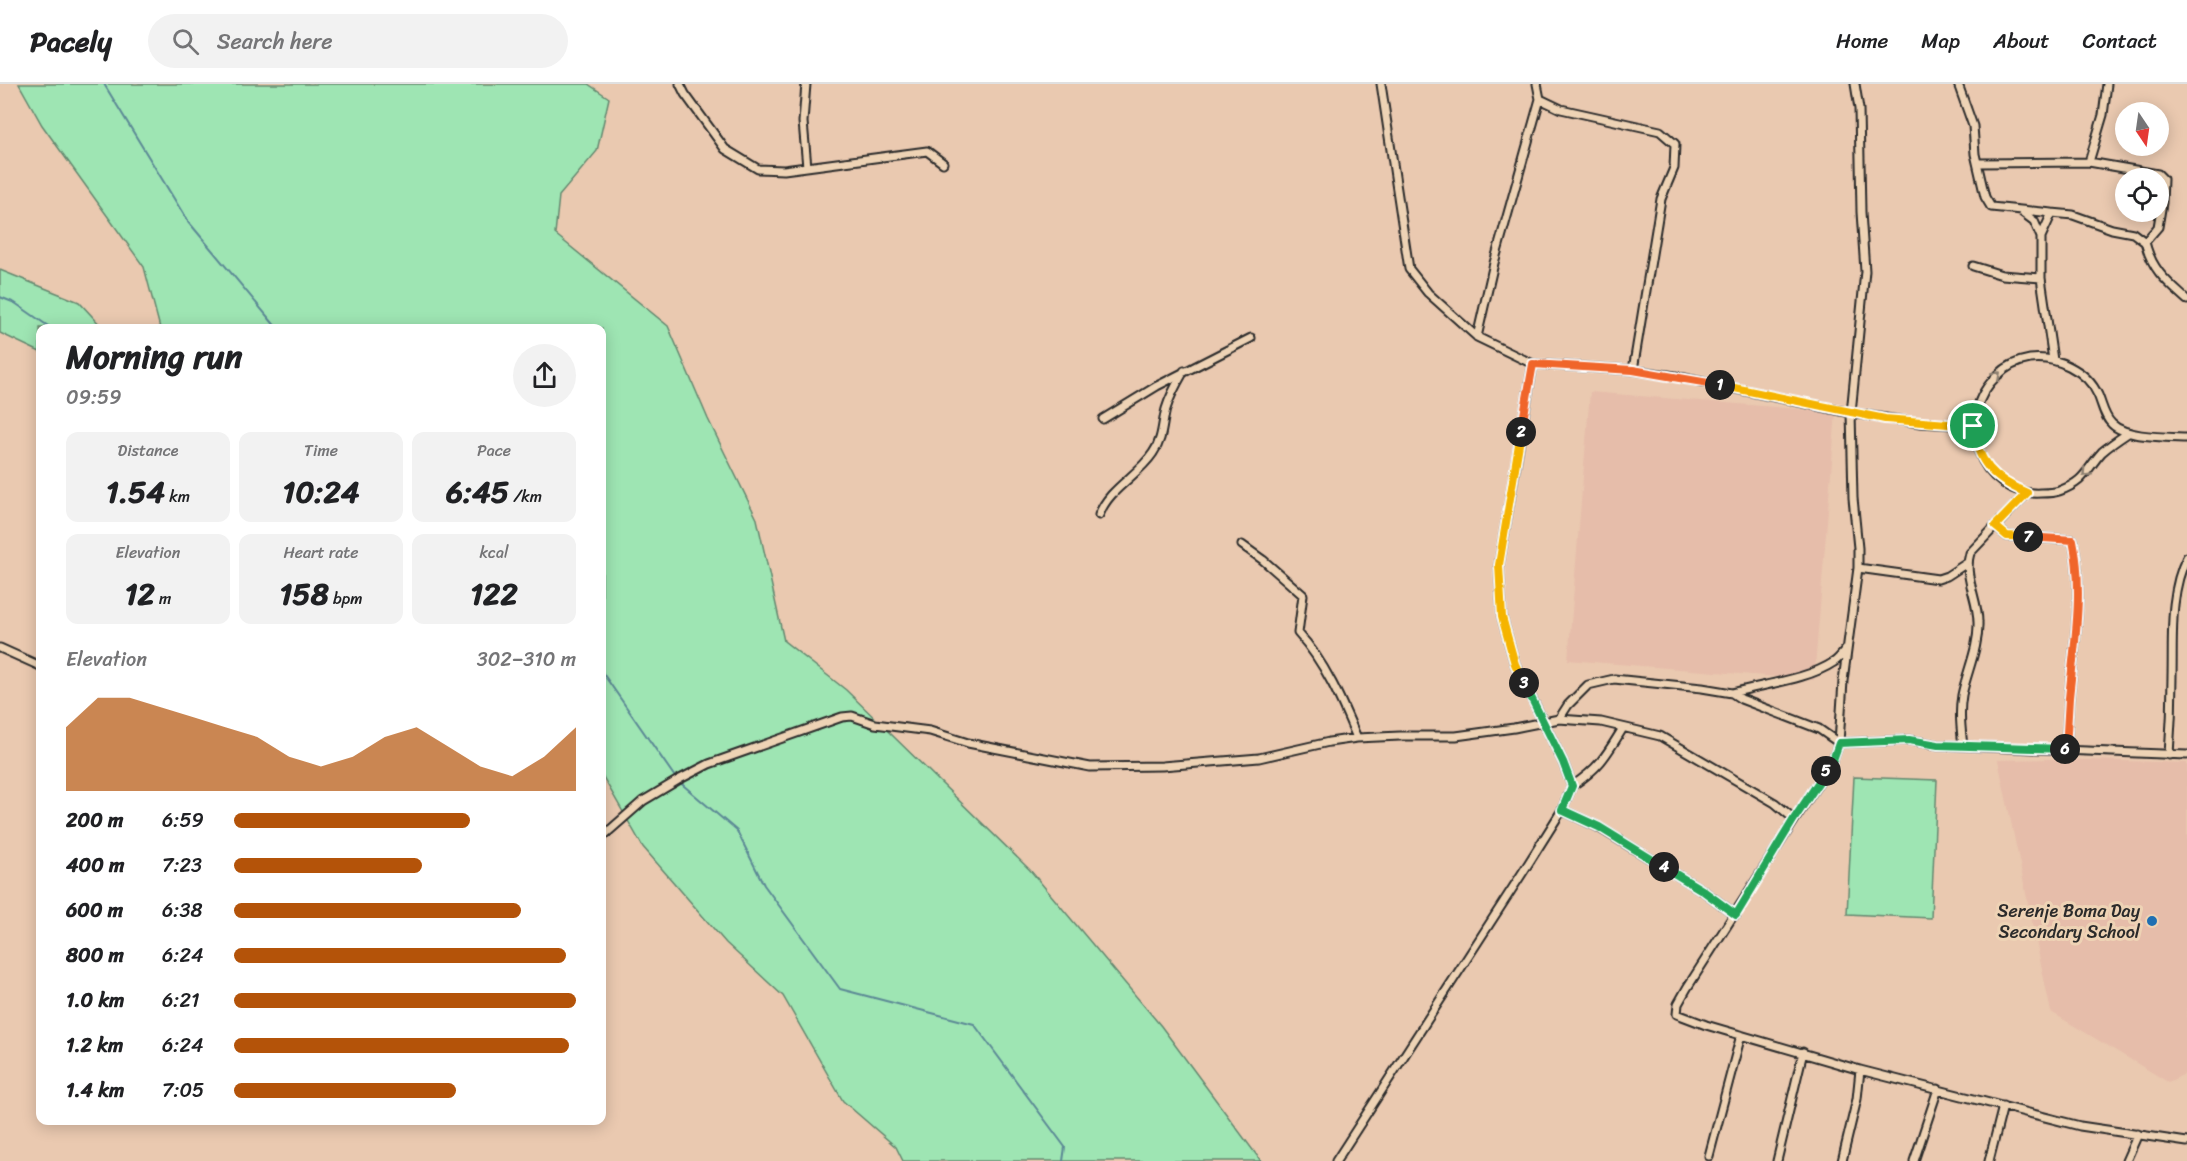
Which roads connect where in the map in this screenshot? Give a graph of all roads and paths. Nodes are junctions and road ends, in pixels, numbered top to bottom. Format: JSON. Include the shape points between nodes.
{"nodes":[{"id":1,"x":681,"y":84,"type":"edge"},
{"id":2,"x":806,"y":84,"type":"edge"},
{"id":3,"x":1381,"y":84,"type":"edge"},
{"id":4,"x":1537,"y":84,"type":"edge"},
{"id":5,"x":1855,"y":84,"type":"edge"},
{"id":6,"x":1958,"y":84,"type":"edge"},
{"id":7,"x":2107,"y":84,"type":"edge"},
{"id":8,"x":1540,"y":99,"type":"junction"},
{"id":9,"x":2089,"y":162,"type":"junction"},
{"id":10,"x":943,"y":163,"type":"dead end"},
{"id":11,"x":1978,"y":163,"type":"junction"},
{"id":12,"x":807,"y":167,"type":"junction"},
{"id":13,"x":2019,"y":210,"type":"junction"},
{"id":14,"x":2052,"y":213,"type":"junction"},
{"id":15,"x":2041,"y":237,"type":"junction"},
{"id":16,"x":2145,"y":242,"type":"junction"},
{"id":17,"x":1973,"y":266,"type":"dead end"},
{"id":18,"x":2041,"y":278,"type":"junction"},
{"id":19,"x":2187,"y":300,"type":"edge"},
{"id":20,"x":1477,"y":337,"type":"junction"},
{"id":21,"x":1251,"y":338,"type":"dead end"},
{"id":22,"x":2053,"y":360,"type":"junction"},
{"id":23,"x":1533,"y":364,"type":"junction"},
{"id":24,"x":1633,"y":370,"type":"junction"},
{"id":25,"x":1184,"y":371,"type":"junction"},
{"id":26,"x":1851,"y":413,"type":"junction"},
{"id":27,"x":1103,"y":419,"type":"dead end"},
{"id":28,"x":1973,"y":426,"type":"junction"},
{"id":29,"x":2128,"y":433,"type":"junction"},
{"id":30,"x":2187,"y":438,"type":"edge"},
{"id":31,"x":2027,"y":493,"type":"junction"},
{"id":32,"x":1099,"y":515,"type":"dead end"},
{"id":33,"x":1995,"y":526,"type":"junction"},
{"id":34,"x":1242,"y":545,"type":"dead end"},
{"id":35,"x":2187,"y":557,"type":"edge"},
{"id":36,"x":1967,"y":563,"type":"junction"},
{"id":37,"x":1858,"y":568,"type":"junction"},
{"id":38,"x":0,"y":648,"type":"edge"},
{"id":39,"x":1847,"y":648,"type":"junction"},
{"id":40,"x":36,"y":664,"type":"edge"},
{"id":41,"x":1732,"y":693,"type":"junction"},
{"id":42,"x":1559,"y":720,"type":"junction"},
{"id":43,"x":1544,"y":723,"type":"junction"},
{"id":44,"x":1623,"y":728,"type":"junction"},
{"id":45,"x":1357,"y":738,"type":"junction"},
{"id":46,"x":1839,"y":743,"type":"junction"},
{"id":47,"x":1963,"y":746,"type":"junction"},
{"id":48,"x":2066,"y":749,"type":"junction"},
{"id":49,"x":2169,"y":755,"type":"junction"},
{"id":50,"x":2187,"y":755,"type":"edge"},
{"id":51,"x":1572,"y":786,"type":"junction"},
{"id":52,"x":1562,"y":810,"type":"junction"},
{"id":53,"x":1794,"y":819,"type":"junction"},
{"id":54,"x":606,"y":833,"type":"edge"},
{"id":55,"x":1736,"y":915,"type":"junction"},
{"id":56,"x":1741,"y":1035,"type":"junction"},
{"id":57,"x":1803,"y":1052,"type":"junction"},
{"id":58,"x":1860,"y":1070,"type":"junction"},
{"id":59,"x":1938,"y":1089,"type":"junction"},
{"id":60,"x":2003,"y":1106,"type":"junction"},
{"id":61,"x":2138,"y":1134,"type":"junction"},
{"id":62,"x":2187,"y":1142,"type":"edge"},
{"id":63,"x":1709,"y":1156,"type":"dead end"},
{"id":64,"x":1336,"y":1161,"type":"edge"},
{"id":65,"x":1777,"y":1161,"type":"edge"},
{"id":66,"x":1842,"y":1161,"type":"edge"},
{"id":67,"x":1914,"y":1161,"type":"edge"},
{"id":68,"x":1989,"y":1161,"type":"edge"},
{"id":69,"x":2126,"y":1161,"type":"edge"}],
"edges":[{"from":1,"to":12,"type":"street","via":[[725,149],[758,169]]},
{"from":2,"to":12,"type":"street","via":[[803,122]]},
{"from":3,"to":20,"type":"street","via":[[1409,269],[1428,293]]},
{"from":4,"to":8,"type":"street"},
{"from":5,"to":26,"type":"street","via":[[1865,271]]},
{"from":6,"to":11,"type":"street","via":[[1973,126]]},
{"from":7,"to":9,"type":"street","via":[[2103,115]]},
{"from":8,"to":20,"type":"street"},
{"from":8,"to":24,"type":"street","via":[[1561,109],[1660,131],[1675,144],[1674,168],[1661,199]]},
{"from":9,"to":11,"type":"street"},
{"from":9,"to":16,"type":"street","via":[[2163,178],[2158,226]]},
{"from":10,"to":12,"type":"street","via":[[927,151]]},
{"from":11,"to":13,"type":"street","via":[[1991,207]]},
{"from":13,"to":14,"type":"street"},
{"from":13,"to":15,"type":"street","via":[[2034,221]]},
{"from":14,"to":15,"type":"street"},
{"from":14,"to":16,"type":"street","via":[[2073,215],[2133,233]]},
{"from":15,"to":18,"type":"street"},
{"from":16,"to":19,"type":"street","via":[[2158,273]]},
{"from":17,"to":18,"type":"street","via":[[2002,275]]},
{"from":18,"to":22,"type":"street"},
{"from":20,"to":23,"type":"street"},
{"from":21,"to":25,"type":"street"},
{"from":28,"to":22,"type":"street","one_way":true,"via":[[1977,403],[1989,382],[2007,367],[2029,359]]},
{"from":22,"to":29,"type":"street","via":[[2071,366],[2086,378],[2112,424]]},
{"from":23,"to":24,"type":"street"},
{"from":23,"to":43,"type":"street","via":[[1499,565],[1502,617],[1515,664]]},
{"from":24,"to":26,"type":"street"},
{"from":25,"to":27,"type":"street"},
{"from":25,"to":32,"type":"street","via":[[1167,405],[1154,452],[1113,492]]},
{"from":26,"to":28,"type":"street"},
{"from":26,"to":37,"type":"street"},
{"from":28,"to":31,"type":"street","via":[[1981,457],[1992,474]]},
{"from":29,"to":30,"type":"street"},
{"from":29,"to":31,"type":"street","one_way":true,"via":[[2101,454],[2075,485],[2056,492]]},
{"from":31,"to":33,"type":"street"},
{"from":33,"to":36,"type":"street","via":[[1970,553]]},
{"from":33,"to":48,"type":"street","via":[[2007,536],[2073,540],[2078,589]]},
{"from":34,"to":45,"type":"street","via":[[1303,595],[1298,633],[1327,676]]},
{"from":35,"to":49,"type":"street","via":[[2172,619]]},
{"from":36,"to":37,"type":"street","via":[[1938,579]]},
{"from":36,"to":47,"type":"street","via":[[1978,622],[1961,704]]},
{"from":37,"to":39,"type":"street"},
{"from":38,"to":40,"type":"street"},
{"from":39,"to":41,"type":"street","via":[[1835,662],[1809,673]]},
{"from":39,"to":46,"type":"street"},
{"from":41,"to":42,"type":"street","via":[[1614,679],[1588,685]]},
{"from":41,"to":46,"type":"street","via":[[1818,729]]},
{"from":42,"to":43,"type":"street"},
{"from":42,"to":44,"type":"street","via":[[1600,722]]},
{"from":43,"to":45,"type":"street","via":[[1456,736]]},
{"from":43,"to":51,"type":"street"},
{"from":44,"to":51,"type":"street","via":[[1592,773]]},
{"from":44,"to":53,"type":"street","via":[[1660,736],[1758,792]]},
{"from":45,"to":54,"type":"street","via":[[1259,758],[1090,767],[968,743],[930,731],[842,717],[710,764],[643,801]]},
{"from":46,"to":47,"type":"street","via":[[1909,740]]},
{"from":46,"to":53,"type":"street","via":[[1833,760]]},
{"from":47,"to":48,"type":"street"},
{"from":48,"to":49,"type":"street"},
{"from":49,"to":50,"type":"street"},
{"from":51,"to":52,"type":"street"},
{"from":52,"to":55,"type":"street","via":[[1599,827]]},
{"from":52,"to":64,"type":"street"},
{"from":53,"to":55,"type":"street"},
{"from":55,"to":56,"type":"street","via":[[1678,1004],[1677,1014]]},
{"from":56,"to":57,"type":"street"},
{"from":56,"to":63,"type":"street"},
{"from":57,"to":58,"type":"street"},
{"from":57,"to":65,"type":"street"},
{"from":58,"to":59,"type":"street"},
{"from":58,"to":66,"type":"street"},
{"from":59,"to":60,"type":"street"},
{"from":59,"to":67,"type":"street"},
{"from":60,"to":61,"type":"street","via":[[2080,1126]]},
{"from":60,"to":68,"type":"street"},
{"from":61,"to":62,"type":"street"},
{"from":61,"to":69,"type":"street"}]}
